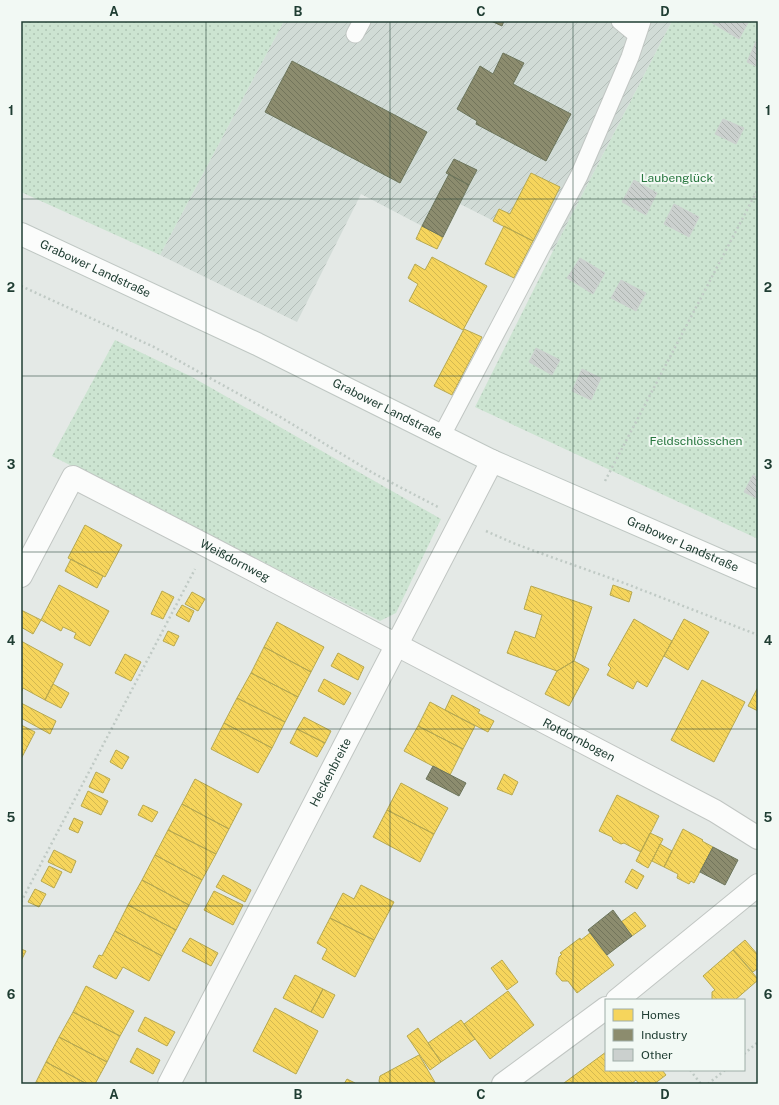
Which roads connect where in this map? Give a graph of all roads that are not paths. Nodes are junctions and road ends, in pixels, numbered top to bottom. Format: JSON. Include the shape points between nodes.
{"nodes":[{"id":1,"x":620,"y":21,"type":"edge"},
{"id":2,"x":639,"y":28,"type":"edge"},
{"id":3,"x":21,"y":234,"type":"edge"},
{"id":4,"x":442,"y":436,"type":"junction"},
{"id":5,"x":492,"y":461,"type":"junction"},
{"id":6,"x":21,"y":576,"type":"edge"},
{"id":7,"x":758,"y":577,"type":"edge"},
{"id":8,"x":397,"y":646,"type":"junction"},
{"id":9,"x":758,"y":838,"type":"edge"},
{"id":10,"x":758,"y":885,"type":"edge"},
{"id":11,"x":618,"y":999,"type":"edge"},
{"id":12,"x":605,"y":1009,"type":"edge"},
{"id":13,"x":169,"y":1084,"type":"edge"},
{"id":14,"x":503,"y":1084,"type":"edge"}],
"edges":[{"from":1,"to":2,"type":"lane"},
{"from":2,"to":4,"type":"lane","via":[[630,57],[579,176]]},
{"from":3,"to":4,"type":"street","name":"Grabower Landstraße","via":[[257,344]]},
{"from":4,"to":5,"type":"street","name":"Grabower Landstraße"},
{"from":5,"to":7,"type":"street","name":"Grabower Landstraße"},
{"from":5,"to":8,"type":"street","name":"Heckenbreite"},
{"from":6,"to":8,"type":"street","name":"Weißdornweg","via":[[73,477]]},
{"from":8,"to":9,"type":"street","name":"Rotdornbogen","via":[[715,811]]},
{"from":8,"to":13,"type":"street","name":"Heckenbreite"},
{"from":10,"to":11,"type":"street"},
{"from":12,"to":14,"type":"street"}]}
